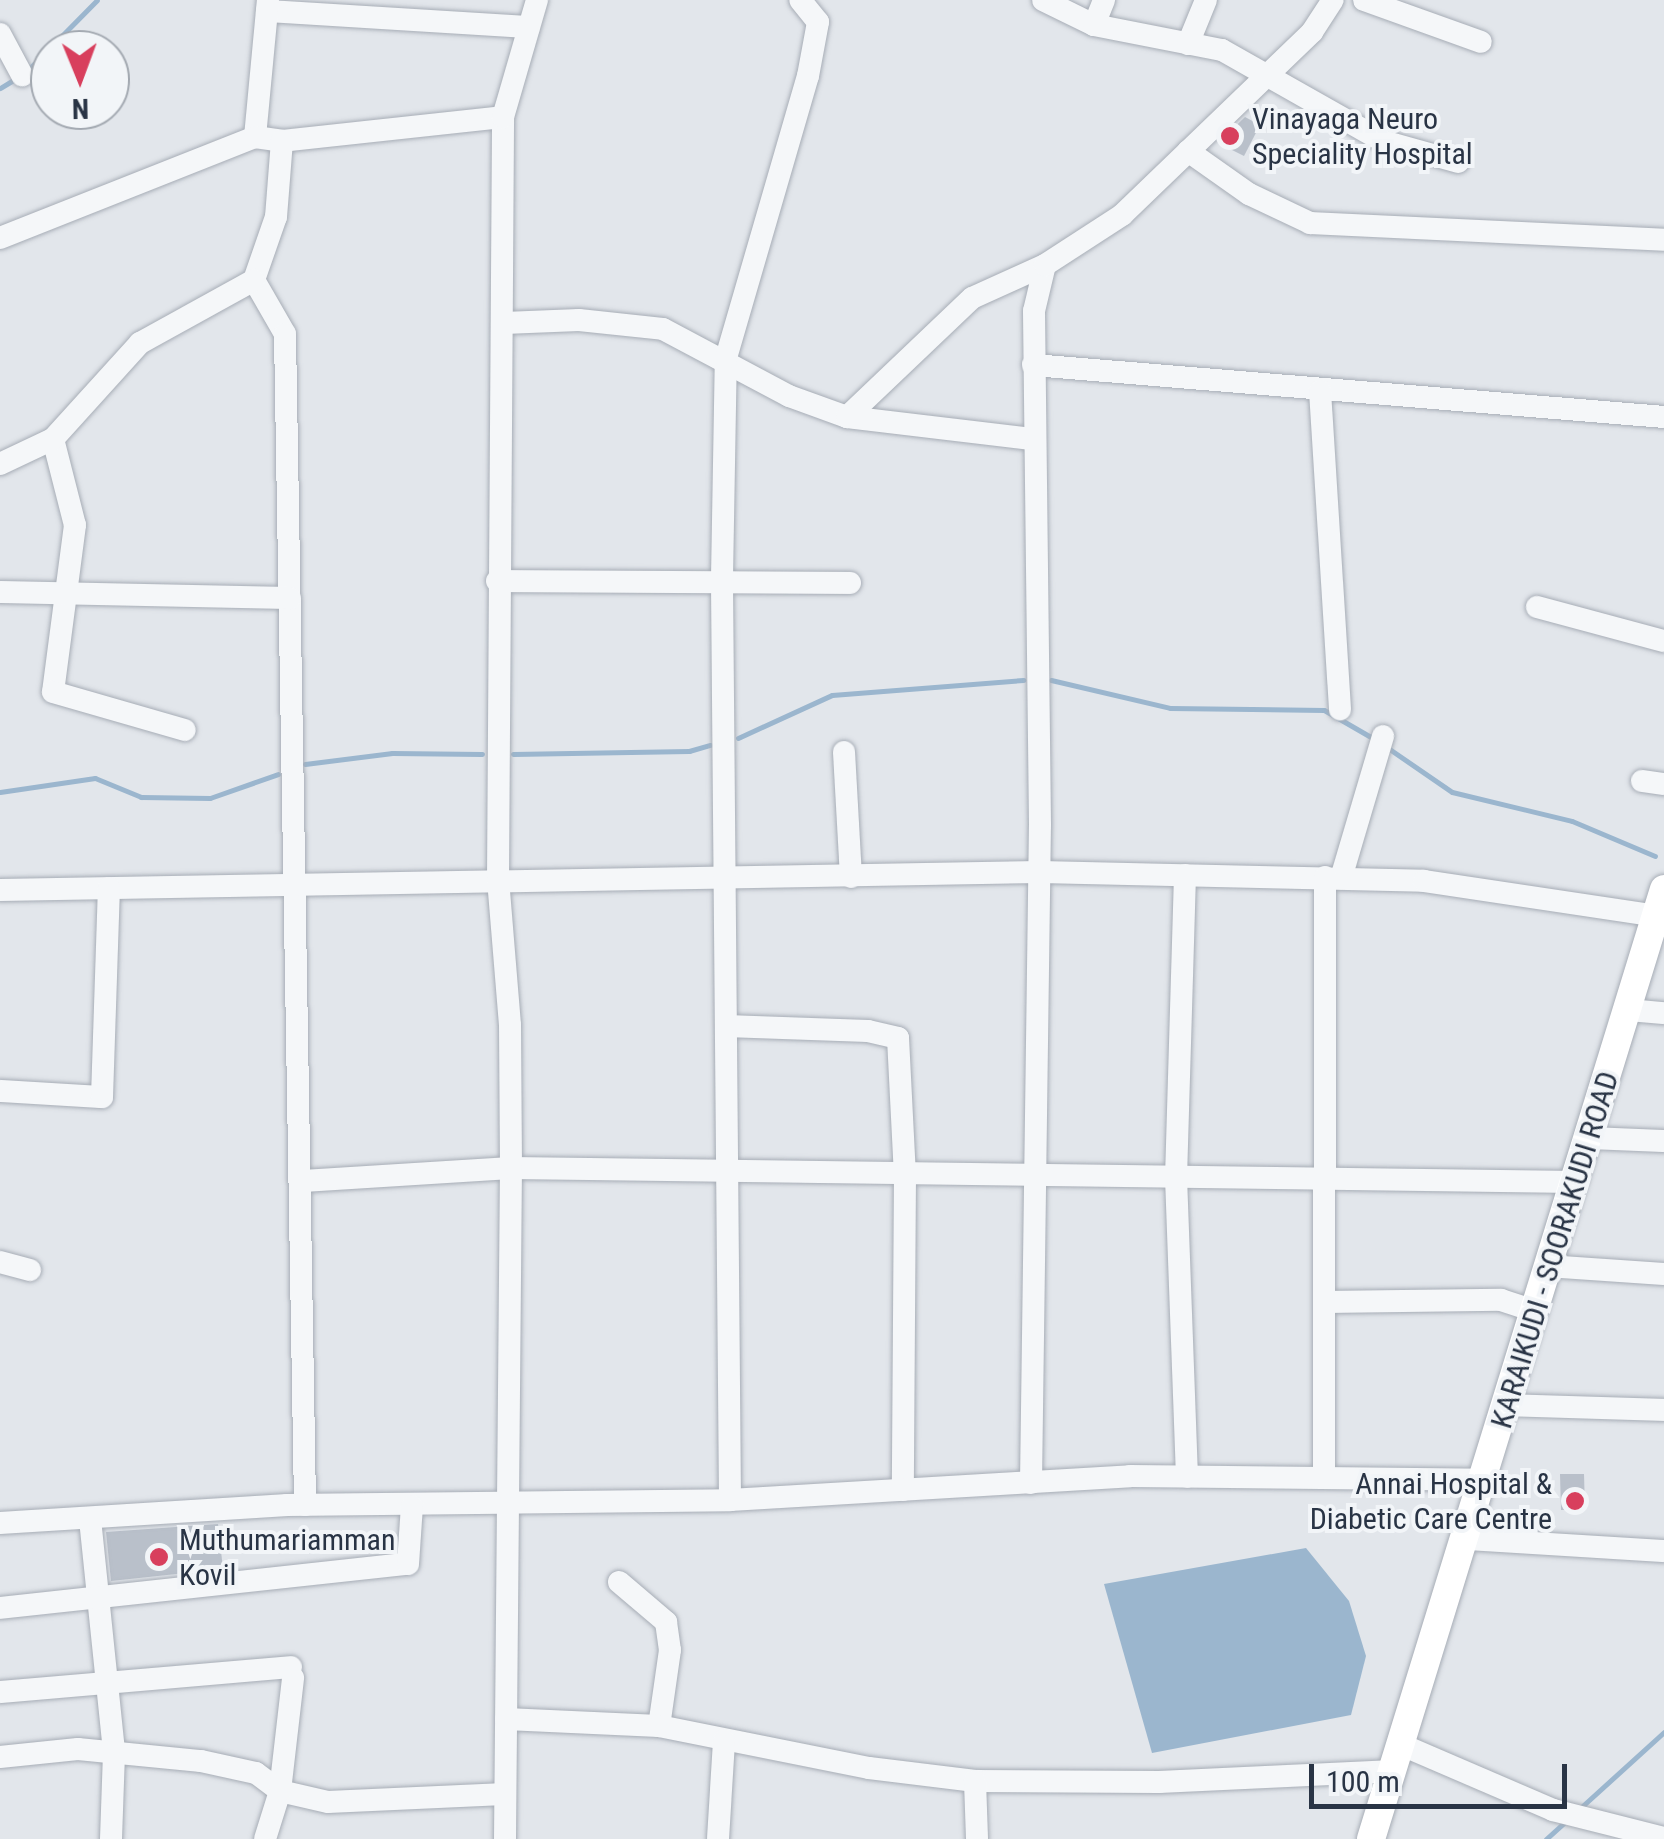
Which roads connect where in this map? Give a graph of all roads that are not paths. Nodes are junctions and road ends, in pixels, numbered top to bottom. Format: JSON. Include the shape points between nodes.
{"nodes":[{"id":1,"x":536,"y":0,"type":"edge"},
{"id":2,"x":1043,"y":0,"type":"edge"},
{"id":3,"x":1104,"y":0,"type":"edge"},
{"id":4,"x":1206,"y":0,"type":"edge"},
{"id":5,"x":1333,"y":0,"type":"edge"},
{"id":6,"x":1364,"y":0,"type":"edge"},
{"id":7,"x":804,"y":1,"type":"edge"},
{"id":8,"x":268,"y":6,"type":"edge"},
{"id":9,"x":1094,"y":25,"type":"junction"},
{"id":10,"x":529,"y":27,"type":"junction"},
{"id":11,"x":0,"y":34,"type":"edge"},
{"id":12,"x":1482,"y":42,"type":"dead end"},
{"id":13,"x":1188,"y":44,"type":"junction"},
{"id":14,"x":22,"y":75,"type":"dead end"},
{"id":15,"x":1264,"y":79,"type":"junction"},
{"id":16,"x":503,"y":117,"type":"junction"},
{"id":17,"x":256,"y":136,"type":"junction"},
{"id":18,"x":282,"y":141,"type":"junction"},
{"id":19,"x":1188,"y":151,"type":"junction"},
{"id":20,"x":1458,"y":162,"type":"dead end"},
{"id":21,"x":0,"y":238,"type":"edge"},
{"id":22,"x":1664,"y":240,"type":"edge"},
{"id":23,"x":1044,"y":265,"type":"junction"},
{"id":24,"x":254,"y":280,"type":"junction"},
{"id":25,"x":504,"y":323,"type":"junction"},
{"id":26,"x":726,"y":358,"type":"junction"},
{"id":27,"x":1033,"y":366,"type":"junction"},
{"id":28,"x":1320,"y":391,"type":"junction"},
{"id":29,"x":847,"y":417,"type":"junction"},
{"id":30,"x":1664,"y":417,"type":"edge"},
{"id":31,"x":53,"y":439,"type":"junction"},
{"id":32,"x":1032,"y":440,"type":"junction"},
{"id":33,"x":0,"y":464,"type":"edge"},
{"id":34,"x":722,"y":578,"type":"junction"},
{"id":35,"x":497,"y":581,"type":"junction"},
{"id":36,"x":850,"y":583,"type":"dead end"},
{"id":37,"x":0,"y":592,"type":"edge"},
{"id":38,"x":63,"y":594,"type":"junction"},
{"id":39,"x":289,"y":598,"type":"junction"},
{"id":40,"x":1537,"y":607,"type":"dead end"},
{"id":41,"x":1664,"y":641,"type":"edge"},
{"id":42,"x":1340,"y":710,"type":"dead end"},
{"id":43,"x":184,"y":730,"type":"dead end"},
{"id":44,"x":1382,"y":736,"type":"dead end"},
{"id":45,"x":844,"y":752,"type":"dead end"},
{"id":46,"x":1040,"y":872,"type":"junction"},
{"id":47,"x":1184,"y":875,"type":"junction"},
{"id":48,"x":851,"y":876,"type":"junction"},
{"id":49,"x":1333,"y":877,"type":"junction"},
{"id":50,"x":726,"y":879,"type":"junction"},
{"id":51,"x":498,"y":880,"type":"junction"},
{"id":52,"x":294,"y":886,"type":"junction"},
{"id":53,"x":109,"y":888,"type":"junction"},
{"id":54,"x":0,"y":890,"type":"edge"},
{"id":55,"x":1661,"y":902,"type":"edge"},
{"id":56,"x":1628,"y":1010,"type":"junction"},
{"id":57,"x":1664,"y":1013,"type":"edge"},
{"id":58,"x":726,"y":1026,"type":"junction"},
{"id":59,"x":0,"y":1091,"type":"edge"},
{"id":60,"x":1589,"y":1138,"type":"junction"},
{"id":61,"x":1664,"y":1141,"type":"edge"},
{"id":62,"x":510,"y":1168,"type":"junction"},
{"id":63,"x":905,"y":1174,"type":"junction"},
{"id":64,"x":1037,"y":1174,"type":"junction"},
{"id":65,"x":727,"y":1175,"type":"junction"},
{"id":66,"x":1176,"y":1177,"type":"junction"},
{"id":67,"x":1325,"y":1178,"type":"junction"},
{"id":68,"x":302,"y":1181,"type":"junction"},
{"id":69,"x":1576,"y":1182,"type":"junction"},
{"id":70,"x":0,"y":1262,"type":"edge"},
{"id":71,"x":1547,"y":1266,"type":"junction"},
{"id":72,"x":30,"y":1270,"type":"dead end"},
{"id":73,"x":1664,"y":1274,"type":"edge"},
{"id":74,"x":1325,"y":1302,"type":"junction"},
{"id":75,"x":1532,"y":1310,"type":"junction"},
{"id":76,"x":1506,"y":1406,"type":"junction"},
{"id":77,"x":1664,"y":1410,"type":"edge"},
{"id":78,"x":1188,"y":1477,"type":"junction"},
{"id":79,"x":1324,"y":1478,"type":"junction"},
{"id":80,"x":1486,"y":1480,"type":"junction"},
{"id":81,"x":1031,"y":1482,"type":"junction"},
{"id":82,"x":903,"y":1490,"type":"junction"},
{"id":83,"x":730,"y":1500,"type":"junction"},
{"id":84,"x":306,"y":1505,"type":"junction"},
{"id":85,"x":412,"y":1506,"type":"junction"},
{"id":86,"x":508,"y":1506,"type":"junction"},
{"id":87,"x":90,"y":1518,"type":"junction"},
{"id":88,"x":0,"y":1524,"type":"edge"},
{"id":89,"x":1467,"y":1539,"type":"junction"},
{"id":90,"x":1664,"y":1551,"type":"edge"},
{"id":91,"x":619,"y":1582,"type":"dead end"},
{"id":92,"x":100,"y":1600,"type":"junction"},
{"id":93,"x":0,"y":1608,"type":"edge"},
{"id":94,"x":107,"y":1683,"type":"junction"},
{"id":95,"x":0,"y":1692,"type":"edge"},
{"id":96,"x":506,"y":1719,"type":"junction"},
{"id":97,"x":659,"y":1726,"type":"junction"},
{"id":98,"x":724,"y":1740,"type":"junction"},
{"id":99,"x":114,"y":1753,"type":"junction"},
{"id":100,"x":0,"y":1757,"type":"edge"},
{"id":101,"x":1398,"y":1758,"type":"junction"},
{"id":102,"x":975,"y":1781,"type":"junction"},
{"id":103,"x":280,"y":1791,"type":"junction"},
{"id":104,"x":505,"y":1794,"type":"junction"},
{"id":105,"x":1664,"y":1838,"type":"edge"},
{"id":106,"x":111,"y":1839,"type":"edge"},
{"id":107,"x":265,"y":1839,"type":"edge"},
{"id":108,"x":505,"y":1839,"type":"edge"},
{"id":109,"x":718,"y":1839,"type":"edge"},
{"id":110,"x":977,"y":1839,"type":"edge"},
{"id":111,"x":1372,"y":1839,"type":"edge"}],
"edges":[{"from":1,"to":10,"type":"street"},
{"from":2,"to":9,"type":"street"},
{"from":3,"to":9,"type":"street"},
{"from":4,"to":13,"type":"street"},
{"from":5,"to":15,"type":"street","via":[[1312,32]]},
{"from":6,"to":12,"type":"street"},
{"from":7,"to":26,"type":"street","via":[[818,22],[808,76]]},
{"from":8,"to":10,"type":"street"},
{"from":8,"to":17,"type":"street"},
{"from":9,"to":13,"type":"street"},
{"from":10,"to":16,"type":"street"},
{"from":11,"to":14,"type":"street"},
{"from":13,"to":15,"type":"street","via":[[1222,50]]},
{"from":15,"to":19,"type":"street"},
{"from":15,"to":20,"type":"street","via":[[1382,141]]},
{"from":16,"to":18,"type":"street"},
{"from":16,"to":25,"type":"street"},
{"from":17,"to":18,"type":"street"},
{"from":17,"to":21,"type":"street"},
{"from":18,"to":24,"type":"street","via":[[276,217]]},
{"from":19,"to":22,"type":"street","via":[[1250,194],[1310,223]]},
{"from":19,"to":23,"type":"street","via":[[1122,215]]},
{"from":23,"to":27,"type":"street"},
{"from":23,"to":29,"type":"street","via":[[972,298]]},
{"from":24,"to":31,"type":"street","via":[[140,343]]},
{"from":24,"to":39,"type":"street","via":[[285,334]]},
{"from":25,"to":26,"type":"street","via":[[579,320],[663,328]]},
{"from":25,"to":35,"type":"street"},
{"from":26,"to":29,"type":"street","via":[[790,396]]},
{"from":26,"to":34,"type":"street"},
{"from":27,"to":28,"type":"street"},
{"from":27,"to":32,"type":"street"},
{"from":28,"to":30,"type":"street"},
{"from":28,"to":42,"type":"street"},
{"from":29,"to":32,"type":"street"},
{"from":31,"to":33,"type":"street"},
{"from":31,"to":38,"type":"street","via":[[75,526]]},
{"from":32,"to":46,"type":"street"},
{"from":34,"to":35,"type":"street"},
{"from":34,"to":36,"type":"street"},
{"from":34,"to":50,"type":"street"},
{"from":35,"to":51,"type":"street"},
{"from":37,"to":38,"type":"street"},
{"from":38,"to":39,"type":"street"},
{"from":38,"to":43,"type":"street","via":[[53,692]]},
{"from":39,"to":52,"type":"street"},
{"from":40,"to":41,"type":"street"},
{"from":44,"to":49,"type":"street"},
{"from":45,"to":48,"type":"street"},
{"from":46,"to":47,"type":"street"},
{"from":46,"to":48,"type":"street"},
{"from":46,"to":64,"type":"street"},
{"from":47,"to":49,"type":"street"},
{"from":47,"to":66,"type":"street"},
{"from":48,"to":50,"type":"street"},
{"from":49,"to":55,"type":"street"},
{"from":49,"to":67,"type":"street"},
{"from":50,"to":51,"type":"street"},
{"from":50,"to":58,"type":"street"},
{"from":51,"to":52,"type":"street"},
{"from":51,"to":62,"type":"street","via":[[510,1024]]},
{"from":52,"to":53,"type":"street"},
{"from":52,"to":68,"type":"street"},
{"from":53,"to":54,"type":"street"},
{"from":53,"to":59,"type":"street","via":[[102,1097]]},
{"from":55,"to":56,"type":"main road","name":"KARAIKUDI - SOORAKUDI ROAD"},
{"from":56,"to":57,"type":"street"},
{"from":56,"to":60,"type":"main road","name":"KARAIKUDI - SOORAKUDI ROAD"},
{"from":58,"to":63,"type":"street","via":[[893,1034],[902,1060]]},
{"from":58,"to":65,"type":"street"},
{"from":60,"to":61,"type":"street"},
{"from":60,"to":69,"type":"main road","name":"KARAIKUDI - SOORAKUDI ROAD"},
{"from":62,"to":65,"type":"street"},
{"from":62,"to":68,"type":"street"},
{"from":62,"to":86,"type":"street"},
{"from":63,"to":64,"type":"street"},
{"from":63,"to":65,"type":"street"},
{"from":63,"to":82,"type":"street"},
{"from":64,"to":66,"type":"street"},
{"from":64,"to":81,"type":"street"},
{"from":65,"to":83,"type":"street"},
{"from":66,"to":67,"type":"street"},
{"from":66,"to":78,"type":"street"},
{"from":67,"to":69,"type":"street"},
{"from":67,"to":74,"type":"street"},
{"from":68,"to":84,"type":"street"},
{"from":69,"to":71,"type":"main road","name":"KARAIKUDI - SOORAKUDI ROAD"},
{"from":70,"to":72,"type":"street"},
{"from":71,"to":73,"type":"street"},
{"from":71,"to":75,"type":"main road","name":"KARAIKUDI - SOORAKUDI ROAD"},
{"from":74,"to":75,"type":"street","via":[[1501,1300]]},
{"from":74,"to":79,"type":"street"},
{"from":75,"to":76,"type":"main road","name":"KARAIKUDI - SOORAKUDI ROAD"},
{"from":76,"to":77,"type":"street"},
{"from":76,"to":80,"type":"main road","name":"KARAIKUDI - SOORAKUDI ROAD"},
{"from":78,"to":79,"type":"street"},
{"from":78,"to":81,"type":"street"},
{"from":79,"to":80,"type":"street"},
{"from":80,"to":89,"type":"main road","name":"KARAIKUDI - SOORAKUDI ROAD"},
{"from":81,"to":82,"type":"street"},
{"from":82,"to":83,"type":"street"},
{"from":83,"to":86,"type":"street"},
{"from":84,"to":85,"type":"street"},
{"from":84,"to":87,"type":"street"},
{"from":85,"to":86,"type":"street"},
{"from":85,"to":92,"type":"street","via":[[408,1564]]},
{"from":86,"to":96,"type":"street"},
{"from":87,"to":88,"type":"street"},
{"from":87,"to":92,"type":"street"},
{"from":89,"to":90,"type":"street"},
{"from":89,"to":101,"type":"main road","name":"KARAIKUDI - SOORAKUDI ROAD"},
{"from":91,"to":97,"type":"street","via":[[666,1622],[670,1650]]},
{"from":92,"to":93,"type":"street"},
{"from":92,"to":94,"type":"street"},
{"from":94,"to":95,"type":"street"},
{"from":94,"to":99,"type":"street"},
{"from":94,"to":103,"type":"street","via":[[292,1672]]},
{"from":96,"to":97,"type":"street"},
{"from":96,"to":104,"type":"street"},
{"from":97,"to":98,"type":"street"},
{"from":98,"to":102,"type":"street"},
{"from":98,"to":109,"type":"street"},
{"from":99,"to":100,"type":"street"},
{"from":99,"to":103,"type":"street","via":[[256,1773]]},
{"from":99,"to":106,"type":"street"},
{"from":101,"to":102,"type":"street","via":[[1159,1782]]},
{"from":101,"to":105,"type":"street","via":[[1553,1810]]},
{"from":101,"to":111,"type":"main road","name":"KARAIKUDI - SOORAKUDI ROAD"},
{"from":102,"to":110,"type":"street"},
{"from":103,"to":104,"type":"street","via":[[359,1803]]},
{"from":103,"to":107,"type":"street"},
{"from":104,"to":108,"type":"street"}]}
